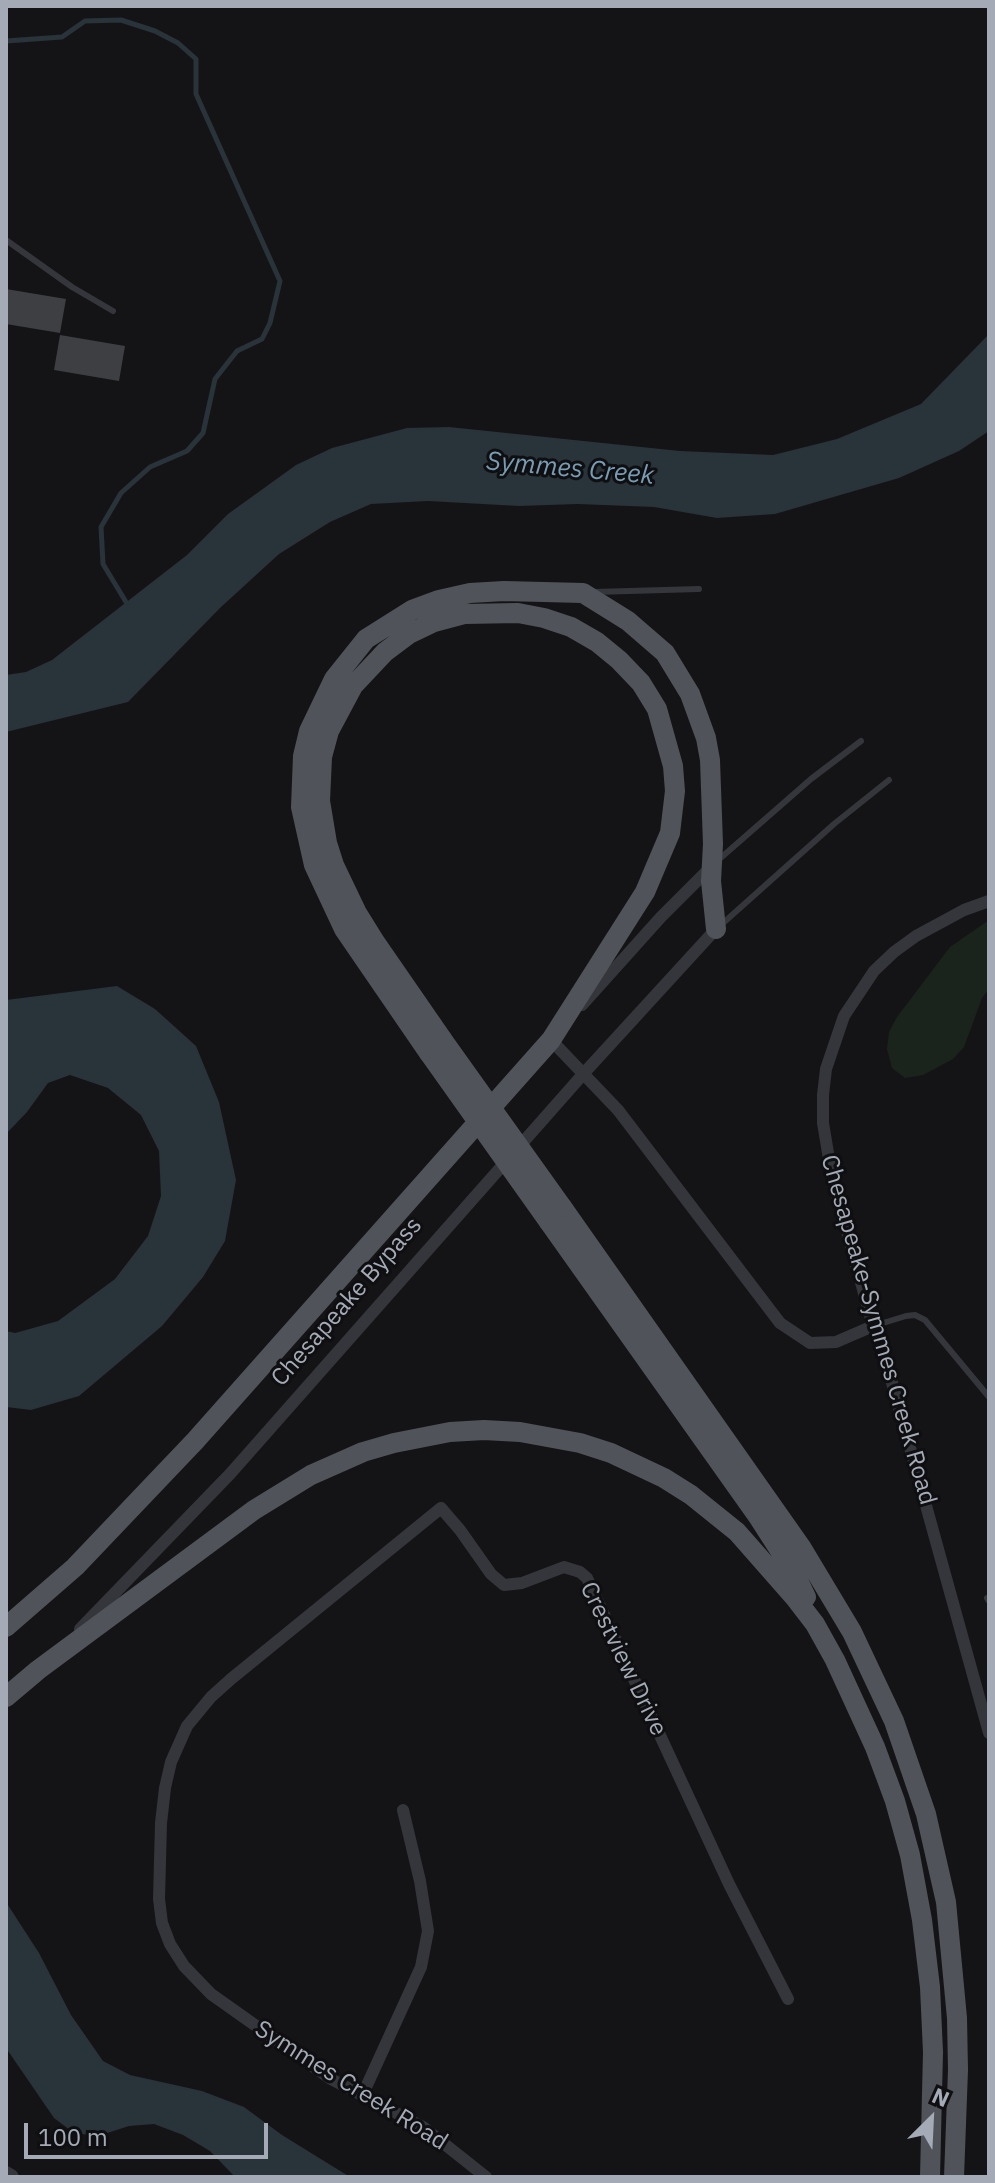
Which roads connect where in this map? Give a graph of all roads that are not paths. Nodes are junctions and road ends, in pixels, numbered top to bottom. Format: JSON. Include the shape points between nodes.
{"nodes":[{"id":1,"x":6,"y":240,"type":"edge"},
{"id":2,"x":113,"y":311,"type":"dead end"},
{"id":3,"x":699,"y":589,"type":"dead end"},
{"id":4,"x":583,"y":593,"type":"junction"},
{"id":5,"x":861,"y":741,"type":"dead end"},
{"id":6,"x":889,"y":780,"type":"dead end"},
{"id":7,"x":712,"y":866,"type":"junction"},
{"id":8,"x":989,"y":901,"type":"edge"},
{"id":9,"x":716,"y":929,"type":"junction"},
{"id":10,"x":551,"y":1040,"type":"junction"},
{"id":11,"x":436,"y":1046,"type":"junction"},
{"id":12,"x":585,"y":1072,"type":"junction"},
{"id":13,"x":556,"y":1214,"type":"junction"},
{"id":14,"x":873,"y":1326,"type":"junction"},
{"id":15,"x":989,"y":1397,"type":"edge"},
{"id":16,"x":815,"y":1624,"type":"junction"},
{"id":17,"x":6,"y":1627,"type":"edge"},
{"id":18,"x":38,"y":1670,"type":"junction"},
{"id":19,"x":6,"y":1697,"type":"edge"},
{"id":20,"x":988,"y":1725,"type":"edge"},
{"id":21,"x":403,"y":1810,"type":"dead end"},
{"id":22,"x":161,"y":1823,"type":"joint"},
{"id":23,"x":788,"y":1999,"type":"dead end"},
{"id":24,"x":362,"y":2096,"type":"junction"},
{"id":25,"x":486,"y":2177,"type":"edge"},
{"id":26,"x":930,"y":2177,"type":"edge"},
{"id":27,"x":954,"y":2177,"type":"edge"}],
"edges":[{"from":1,"to":2,"type":"lane"},
{"from":3,"to":4,"type":"lane"},
{"from":4,"to":7,"type":"main road","via":[[656,645],[690,694],[710,760]]},
{"from":4,"to":11,"type":"main road","via":[[470,593],[412,610],[366,639],[347,660],[309,731],[300,783],[314,865],[344,929]]},
{"from":5,"to":7,"type":"lane"},
{"from":6,"to":9,"type":"lane"},
{"from":7,"to":9,"type":"main road"},
{"from":7,"to":10,"type":"street","name":"Chesapeake Bypass"},
{"from":8,"to":14,"type":"street","name":"Chesapeake-Symmes Creek Road","via":[[916,936],[874,971],[844,1016],[826,1069],[823,1123],[832,1177]]},
{"from":9,"to":12,"type":"street","name":"Chesapeake Bypass"},
{"from":10,"to":11,"type":"main road","via":[[632,914],[663,853],[673,814],[673,766],[657,709],[619,660],[571,627],[490,612],[434,622],[409,634],[366,669],[339,707],[321,768],[322,820],[344,888]]},
{"from":10,"to":12,"type":"street"},
{"from":10,"to":17,"type":"main road","name":"Chesapeake Bypass","via":[[195,1441],[75,1567]]},
{"from":11,"to":13,"type":"main road","bridge":true},
{"from":12,"to":14,"type":"street","via":[[780,1323],[810,1343],[836,1342]]},
{"from":12,"to":18,"type":"street","name":"Chesapeake Bypass","via":[[230,1474]]},
{"from":13,"to":16,"type":"main road","via":[[795,1574]]},
{"from":13,"to":27,"type":"main road","via":[[801,1547],[852,1632],[894,1721],[936,1852],[949,1927],[958,2070]]},
{"from":14,"to":15,"type":"lane","via":[[906,1316],[925,1320]]},
{"from":14,"to":20,"type":"street","name":"Chesapeake-Symmes Creek Road"},
{"from":16,"to":18,"type":"main road","via":[[737,1532],[664,1478],[580,1443],[484,1430],[394,1443],[311,1475],[254,1510]]},
{"from":16,"to":26,"type":"main road","via":[[875,1747],[910,1855],[930,1987]]},
{"from":18,"to":19,"type":"main road","name":"Chesapeake Bypass"},
{"from":21,"to":24,"type":"street","via":[[428,1931],[421,1967]]},
{"from":22,"to":23,"type":"street","name":"Crestview Drive","via":[[178,1743],[211,1697],[441,1508],[504,1585],[564,1567],[587,1578]]},
{"from":22,"to":24,"type":"street","name":"Symmes Creek Road","via":[[162,1923],[184,1966],[258,2030]]},
{"from":24,"to":25,"type":"street","name":"Symmes Creek Road","via":[[423,2127]]}]}
